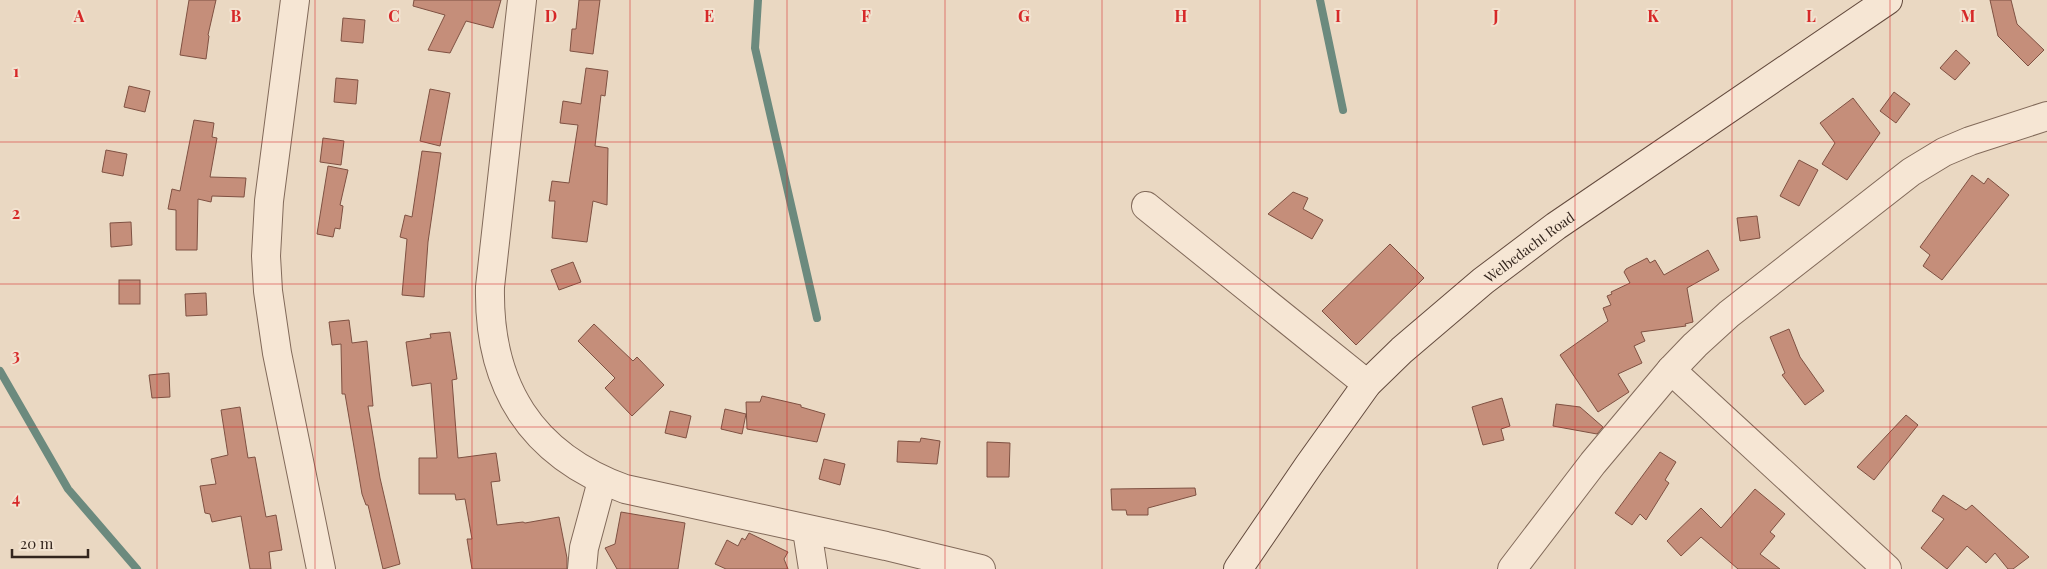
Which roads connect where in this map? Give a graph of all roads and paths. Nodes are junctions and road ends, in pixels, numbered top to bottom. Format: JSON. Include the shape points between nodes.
{"nodes":[{"id":1,"x":295,"y":0,"type":"edge"},
{"id":2,"x":522,"y":0,"type":"edge"},
{"id":3,"x":1888,"y":0,"type":"edge"},
{"id":4,"x":2047,"y":116,"type":"edge"},
{"id":5,"x":1146,"y":206,"type":"dead end"},
{"id":6,"x":1671,"y":370,"type":"junction"},
{"id":7,"x":1367,"y":384,"type":"junction"},
{"id":8,"x":602,"y":481,"type":"junction"},
{"id":9,"x":808,"y":530,"type":"junction"},
{"id":10,"x":321,"y":569,"type":"edge"},
{"id":11,"x":582,"y":569,"type":"edge"},
{"id":12,"x":813,"y":569,"type":"edge"},
{"id":13,"x":981,"y":569,"type":"edge"},
{"id":14,"x":1238,"y":569,"type":"edge"},
{"id":15,"x":1512,"y":569,"type":"edge"},
{"id":16,"x":1887,"y":569,"type":"edge"}],
"edges":[{"from":1,"to":10,"type":"street","via":[[266,248],[268,291],[277,352]]},
{"from":2,"to":8,"type":"street","via":[[490,287],[493,340],[510,396],[532,426],[549,446]]},
{"from":3,"to":7,"type":"street","name":"Welbedacht Road","via":[[1556,226],[1483,281]]},
{"from":4,"to":6,"type":"street","via":[[1970,141],[1911,172],[1729,314]]},
{"from":5,"to":7,"type":"street"},
{"from":6,"to":15,"type":"street","via":[[1593,463]]},
{"from":6,"to":16,"type":"street"},
{"from":7,"to":14,"type":"street","name":"Welbedacht Road"},
{"from":8,"to":9,"type":"street"},
{"from":8,"to":11,"type":"street","via":[[584,548]]},
{"from":9,"to":12,"type":"street"},
{"from":9,"to":13,"type":"street"}]}
